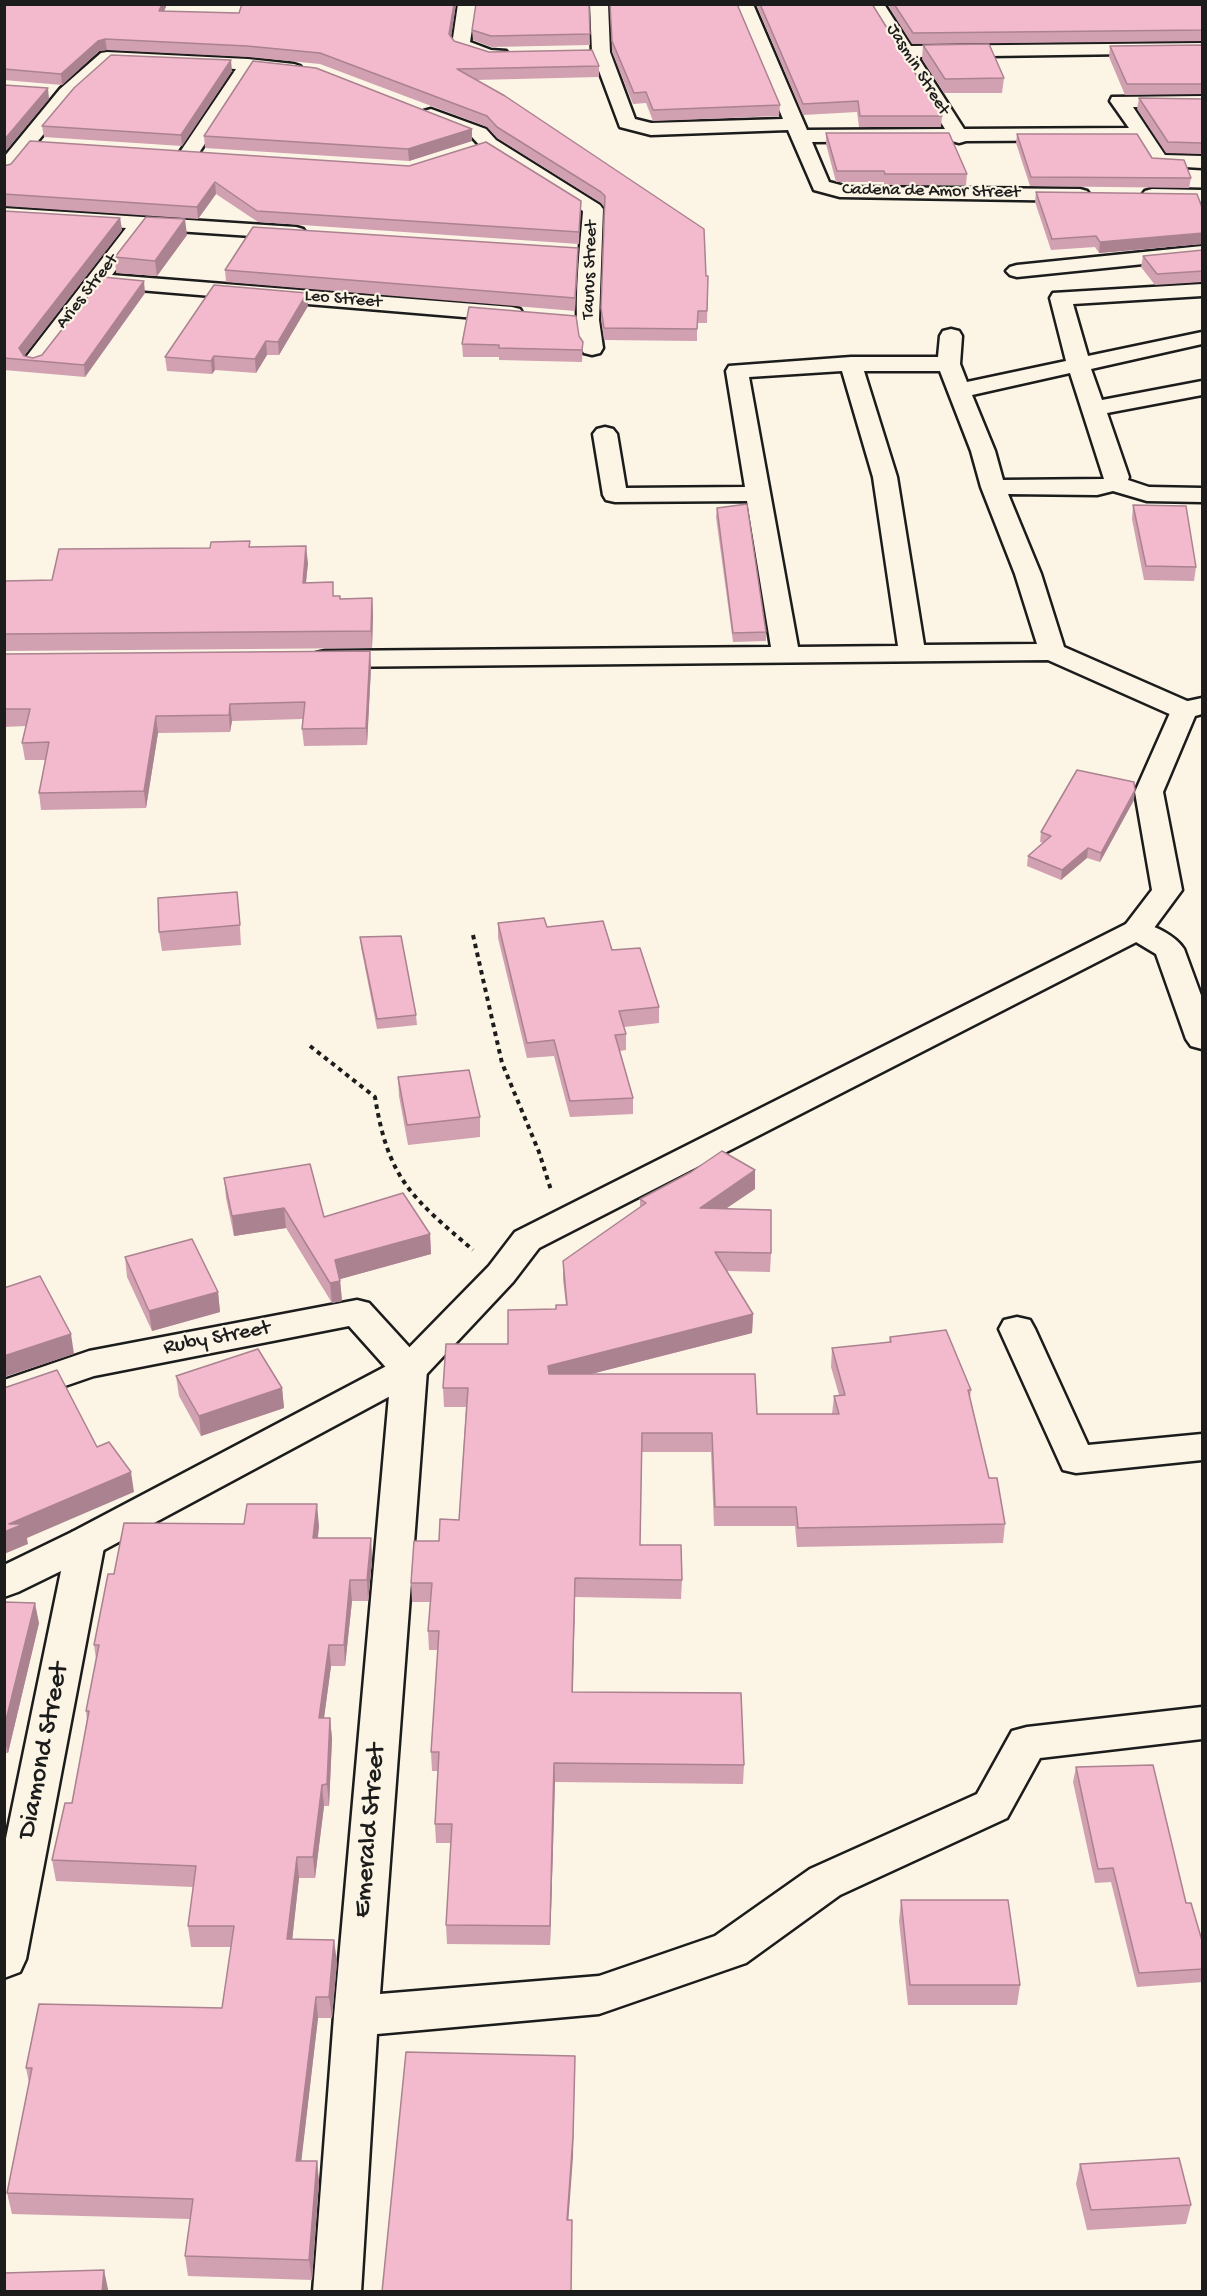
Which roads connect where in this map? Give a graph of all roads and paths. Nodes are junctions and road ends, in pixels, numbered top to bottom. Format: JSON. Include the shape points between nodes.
{"nodes":[{"id":1,"x":467,"y":4,"type":"edge"},
{"id":2,"x":599,"y":4,"type":"edge"},
{"id":3,"x":744,"y":4,"type":"edge"},
{"id":4,"x":875,"y":4,"type":"edge"},
{"id":5,"x":1203,"y":48,"type":"edge"},
{"id":6,"x":601,"y":52,"type":"junction"},
{"id":7,"x":906,"y":52,"type":"junction"},
{"id":8,"x":582,"y":53,"type":"edge"},
{"id":9,"x":520,"y":54,"type":"edge"},
{"id":10,"x":248,"y":64,"type":"junction"},
{"id":11,"x":309,"y":71,"type":"edge"},
{"id":12,"x":46,"y":91,"type":"edge"},
{"id":13,"x":67,"y":93,"type":"junction"},
{"id":14,"x":1203,"y":102,"type":"edge"},
{"id":15,"x":415,"y":109,"type":"edge"},
{"id":16,"x":796,"y":130,"type":"junction"},
{"id":17,"x":1143,"y":134,"type":"junction"},
{"id":18,"x":959,"y":137,"type":"junction"},
{"id":19,"x":25,"y":144,"type":"junction"},
{"id":20,"x":489,"y":144,"type":"junction"},
{"id":21,"x":48,"y":146,"type":"edge"},
{"id":22,"x":466,"y":151,"type":"edge"},
{"id":23,"x":165,"y":153,"type":"edge"},
{"id":24,"x":188,"y":155,"type":"junction"},
{"id":25,"x":212,"y":156,"type":"edge"},
{"id":26,"x":1203,"y":162,"type":"edge"},
{"id":27,"x":4,"y":170,"type":"edge"},
{"id":28,"x":1096,"y":195,"type":"edge"},
{"id":29,"x":1131,"y":195,"type":"edge"},
{"id":30,"x":1203,"y":196,"type":"edge"},
{"id":31,"x":4,"y":214,"type":"edge"},
{"id":32,"x":141,"y":222,"type":"junction"},
{"id":33,"x":319,"y":235,"type":"edge"},
{"id":34,"x":568,"y":252,"type":"edge"},
{"id":35,"x":1203,"y":252,"type":"edge"},
{"id":36,"x":592,"y":253,"type":"junction"},
{"id":37,"x":1017,"y":271,"type":"dead end"},
{"id":38,"x":97,"y":280,"type":"junction"},
{"id":39,"x":1203,"y":290,"type":"edge"},
{"id":40,"x":530,"y":315,"type":"edge"},
{"id":41,"x":565,"y":318,"type":"edge"},
{"id":42,"x":588,"y":320,"type":"junction"},
{"id":43,"x":951,"y":336,"type":"dead end"},
{"id":44,"x":1203,"y":338,"type":"edge"},
{"id":45,"x":592,"y":348,"type":"dead end"},
{"id":46,"x":34,"y":361,"type":"edge"},
{"id":47,"x":851,"y":364,"type":"junction"},
{"id":48,"x":949,"y":364,"type":"junction"},
{"id":49,"x":1079,"y":366,"type":"junction"},
{"id":50,"x":959,"y":391,"type":"junction"},
{"id":51,"x":1200,"y":394,"type":"edge"},
{"id":52,"x":1095,"y":408,"type":"junction"},
{"id":53,"x":605,"y":434,"type":"dead end"},
{"id":54,"x":1114,"y":484,"type":"junction"},
{"id":55,"x":993,"y":487,"type":"junction"},
{"id":56,"x":759,"y":494,"type":"junction"},
{"id":57,"x":1203,"y":495,"type":"edge"},
{"id":58,"x":1052,"y":652,"type":"junction"},
{"id":59,"x":912,"y":653,"type":"junction"},
{"id":60,"x":786,"y":655,"type":"junction"},
{"id":61,"x":303,"y":659,"type":"edge"},
{"id":62,"x":1193,"y":708,"type":"edge"},
{"id":63,"x":1137,"y":930,"type":"junction"},
{"id":64,"x":473,"y":935,"type":"dead end"},
{"id":65,"x":1203,"y":1039,"type":"edge"},
{"id":66,"x":310,"y":1046,"type":"dead end"},
{"id":67,"x":561,"y":1222,"type":"junction"},
{"id":68,"x":501,"y":1274,"type":"junction"},
{"id":69,"x":1017,"y":1329,"type":"dead end"},
{"id":70,"x":409,"y":1370,"type":"junction"},
{"id":71,"x":4,"y":1394,"type":"edge"},
{"id":72,"x":1203,"y":1447,"type":"edge"},
{"id":73,"x":86,"y":1542,"type":"junction"},
{"id":74,"x":4,"y":1582,"type":"edge"},
{"id":75,"x":1203,"y":1723,"type":"edge"},
{"id":76,"x":4,"y":1959,"type":"edge"},
{"id":77,"x":356,"y":2016,"type":"junction"},
{"id":78,"x":337,"y":2292,"type":"edge"}],
"edges":[{"from":1,"to":9,"type":"street","via":[[461,45],[489,55]]},
{"from":2,"to":6,"type":"street"},
{"from":3,"to":16,"type":"street","name":"Cadena de Amor Street"},
{"from":4,"to":7,"type":"street","name":"Jasmin Street"},
{"from":5,"to":7,"type":"street"},
{"from":6,"to":8,"type":"street"},
{"from":6,"to":16,"type":"street","via":[[627,123],[651,129]]},
{"from":7,"to":18,"type":"street","name":"Jasmin Street"},
{"from":10,"to":11,"type":"street"},
{"from":10,"to":13,"type":"street","via":[[107,57]]},
{"from":10,"to":24,"type":"street"},
{"from":12,"to":13,"type":"street"},
{"from":13,"to":19,"type":"street"},
{"from":14,"to":17,"type":"street","via":[[1119,101]]},
{"from":15,"to":20,"type":"street","name":"Taurus Street","via":[[479,133]]},
{"from":16,"to":18,"type":"street"},
{"from":16,"to":28,"type":"street","name":"Cadena de Amor Street","via":[[820,186],[833,191]]},
{"from":17,"to":18,"type":"street"},
{"from":17,"to":26,"type":"street","via":[[1158,161]]},
{"from":19,"to":21,"type":"street"},
{"from":19,"to":27,"type":"street"},
{"from":20,"to":22,"type":"street"},
{"from":20,"to":36,"type":"street","name":"Taurus Street","via":[[593,209]]},
{"from":23,"to":24,"type":"street"},
{"from":24,"to":25,"type":"street"},
{"from":29,"to":30,"type":"street"},
{"from":31,"to":32,"type":"street"},
{"from":32,"to":33,"type":"street"},
{"from":32,"to":38,"type":"street","name":"Aries Street"},
{"from":34,"to":36,"type":"street"},
{"from":35,"to":37,"type":"street"},
{"from":36,"to":42,"type":"street","name":"Taurus Street"},
{"from":38,"to":40,"type":"street","name":"Leo Street"},
{"from":38,"to":46,"type":"street","name":"Aries Street"},
{"from":39,"to":49,"type":"street","via":[[1061,298]]},
{"from":41,"to":42,"type":"street"},
{"from":42,"to":45,"type":"street","name":"Taurus Street"},
{"from":43,"to":48,"type":"street"},
{"from":44,"to":49,"type":"street"},
{"from":47,"to":48,"type":"street"},
{"from":47,"to":56,"type":"street","via":[[737,371]]},
{"from":47,"to":59,"type":"street","via":[[885,477]]},
{"from":48,"to":50,"type":"street"},
{"from":49,"to":50,"type":"street"},
{"from":49,"to":52,"type":"street"},
{"from":50,"to":55,"type":"street"},
{"from":51,"to":52,"type":"street"},
{"from":52,"to":54,"type":"street","via":[[1117,477]]},
{"from":53,"to":56,"type":"street","via":[[615,495]]},
{"from":54,"to":55,"type":"street","via":[[1097,488]]},
{"from":54,"to":57,"type":"street","via":[[1147,494]]},
{"from":55,"to":58,"type":"street","via":[[1028,574]]},
{"from":56,"to":60,"type":"street"},
{"from":58,"to":59,"type":"street"},
{"from":58,"to":62,"type":"street"},
{"from":59,"to":60,"type":"street"},
{"from":60,"to":61,"type":"street"},
{"from":62,"to":63,"type":"street","via":[[1149,792],[1167,890]]},
{"from":63,"to":65,"type":"street","via":[[1170,949]]},
{"from":63,"to":67,"type":"street"},
{"from":64,"to":67,"type":"path","via":[[502,1063],[539,1152]]},
{"from":66,"to":68,"type":"path","via":[[375,1097],[380,1131],[395,1171],[426,1209]]},
{"from":67,"to":68,"type":"street","via":[[527,1240]]},
{"from":68,"to":70,"type":"street"},
{"from":69,"to":72,"type":"street","via":[[1076,1460]]},
{"from":70,"to":71,"type":"street","name":"Ruby Street","via":[[357,1312],[89,1364]]},
{"from":70,"to":73,"type":"street"},
{"from":70,"to":77,"type":"street","name":"Emerald Street"},
{"from":73,"to":74,"type":"street"},
{"from":73,"to":76,"type":"street","name":"Diamond Street"},
{"from":75,"to":77,"type":"street","via":[[1027,1743],[992,1806],[825,1882],[730,1950],[599,1995]]},
{"from":77,"to":78,"type":"street","name":"Emerald Street"}]}
